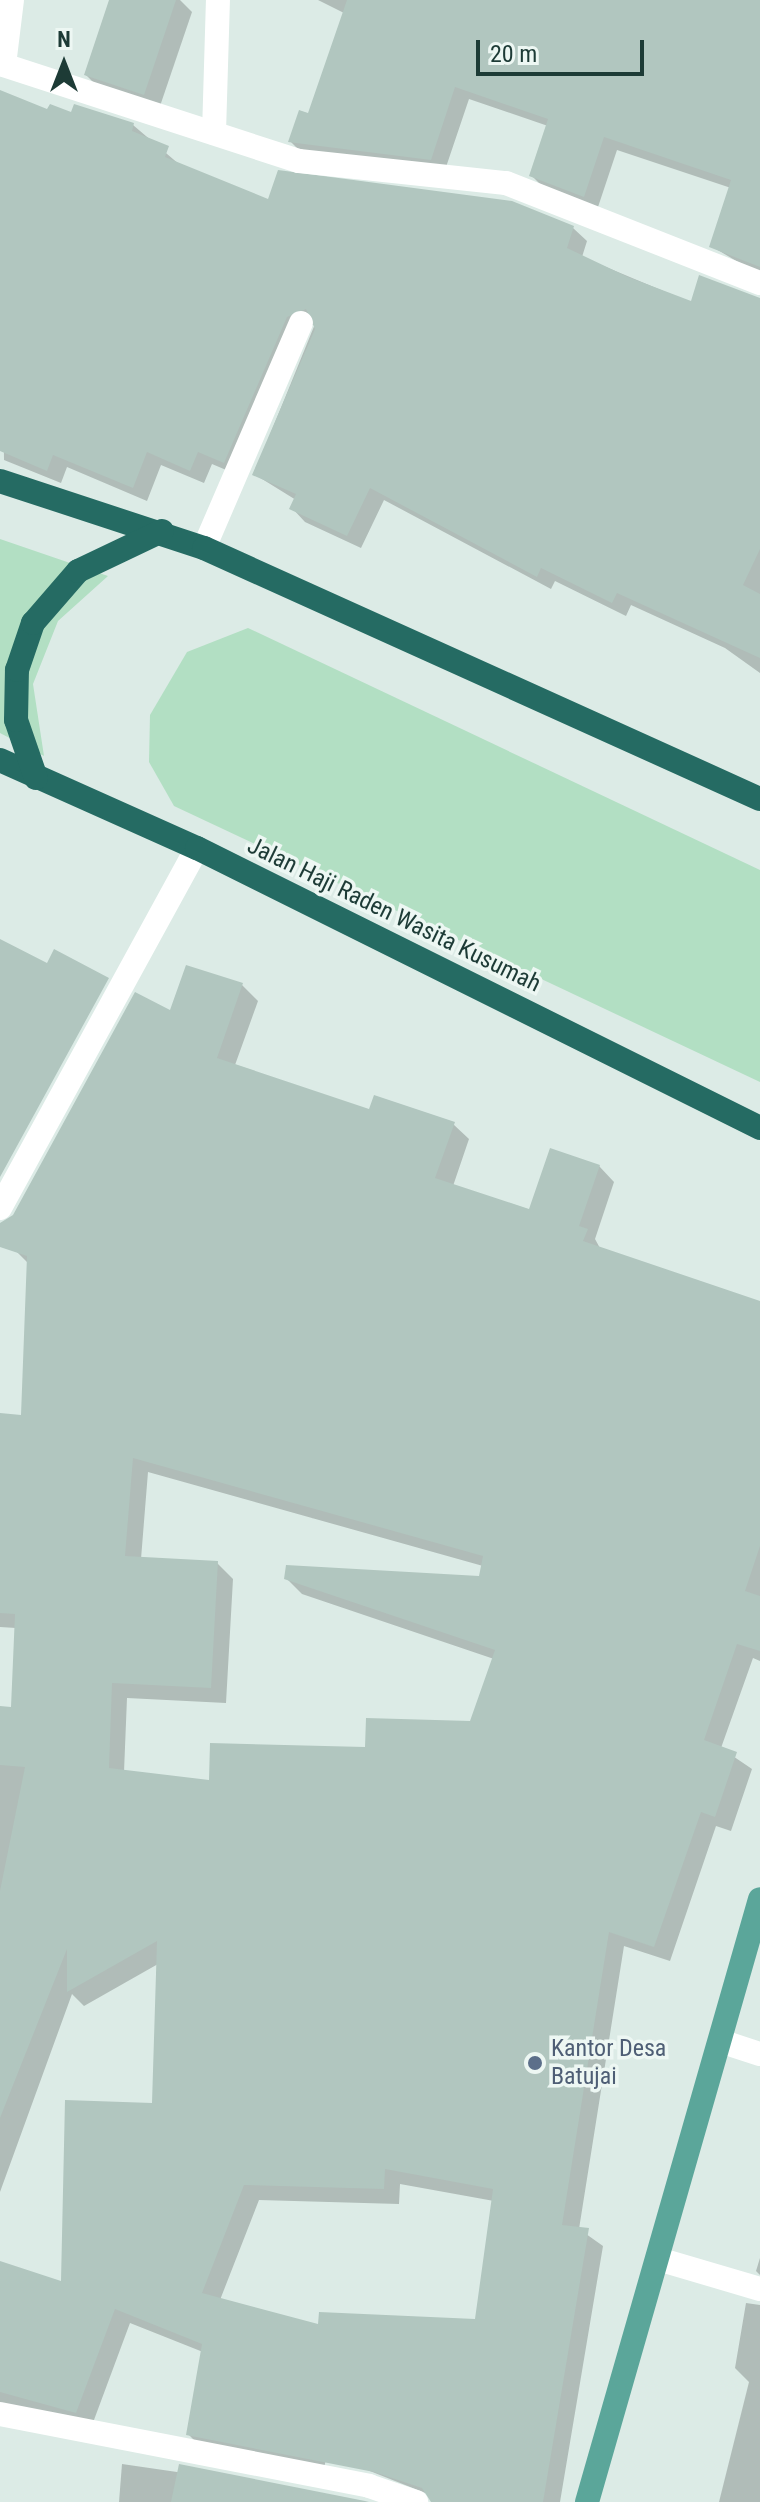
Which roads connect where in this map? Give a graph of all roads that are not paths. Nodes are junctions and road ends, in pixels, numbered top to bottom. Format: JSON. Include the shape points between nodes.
{"nodes":[{"id":1,"x":12,"y":0,"type":"edge"},
{"id":2,"x":218,"y":0,"type":"edge"},
{"id":3,"x":2,"y":64,"type":"edge"},
{"id":4,"x":214,"y":133,"type":"junction"},
{"id":5,"x":760,"y":283,"type":"edge"},
{"id":6,"x":301,"y":323,"type":"dead end"},
{"id":7,"x":0,"y":481,"type":"edge"},
{"id":8,"x":162,"y":531,"type":"junction"},
{"id":9,"x":204,"y":548,"type":"junction"},
{"id":10,"x":0,"y":760,"type":"edge"},
{"id":11,"x":36,"y":778,"type":"junction"},
{"id":12,"x":760,"y":799,"type":"edge"},
{"id":13,"x":197,"y":848,"type":"junction"},
{"id":14,"x":760,"y":1128,"type":"edge"},
{"id":15,"x":0,"y":1208,"type":"edge"},
{"id":16,"x":760,"y":1899,"type":"edge"},
{"id":17,"x":720,"y":2041,"type":"junction"},
{"id":18,"x":760,"y":2054,"type":"edge"},
{"id":19,"x":658,"y":2259,"type":"junction"},
{"id":20,"x":760,"y":2289,"type":"edge"},
{"id":21,"x":0,"y":2414,"type":"edge"},
{"id":22,"x":416,"y":2502,"type":"edge"},
{"id":23,"x":587,"y":2502,"type":"edge"}],
"edges":[{"from":1,"to":3,"type":"street"},
{"from":2,"to":4,"type":"street"},
{"from":3,"to":4,"type":"street"},
{"from":4,"to":5,"type":"street","via":[[336,168],[506,183]]},
{"from":6,"to":9,"type":"street"},
{"from":7,"to":8,"type":"highway"},
{"from":8,"to":9,"type":"highway"},
{"from":8,"to":11,"type":"highway","via":[[78,571],[33,623],[17,670],[16,720]]},
{"from":9,"to":12,"type":"highway"},
{"from":10,"to":11,"type":"highway","name":"Jalan Haji Raden Wasita Kusumah"},
{"from":11,"to":13,"type":"highway","name":"Jalan Haji Raden Wasita Kusumah"},
{"from":13,"to":14,"type":"highway","name":"Jalan Haji Raden Wasita Kusumah"},
{"from":13,"to":15,"type":"street"},
{"from":16,"to":17,"type":"main road"},
{"from":17,"to":18,"type":"street"},
{"from":17,"to":19,"type":"main road"},
{"from":19,"to":20,"type":"street"},
{"from":19,"to":23,"type":"main road"},
{"from":21,"to":22,"type":"street","via":[[369,2486]]}]}
